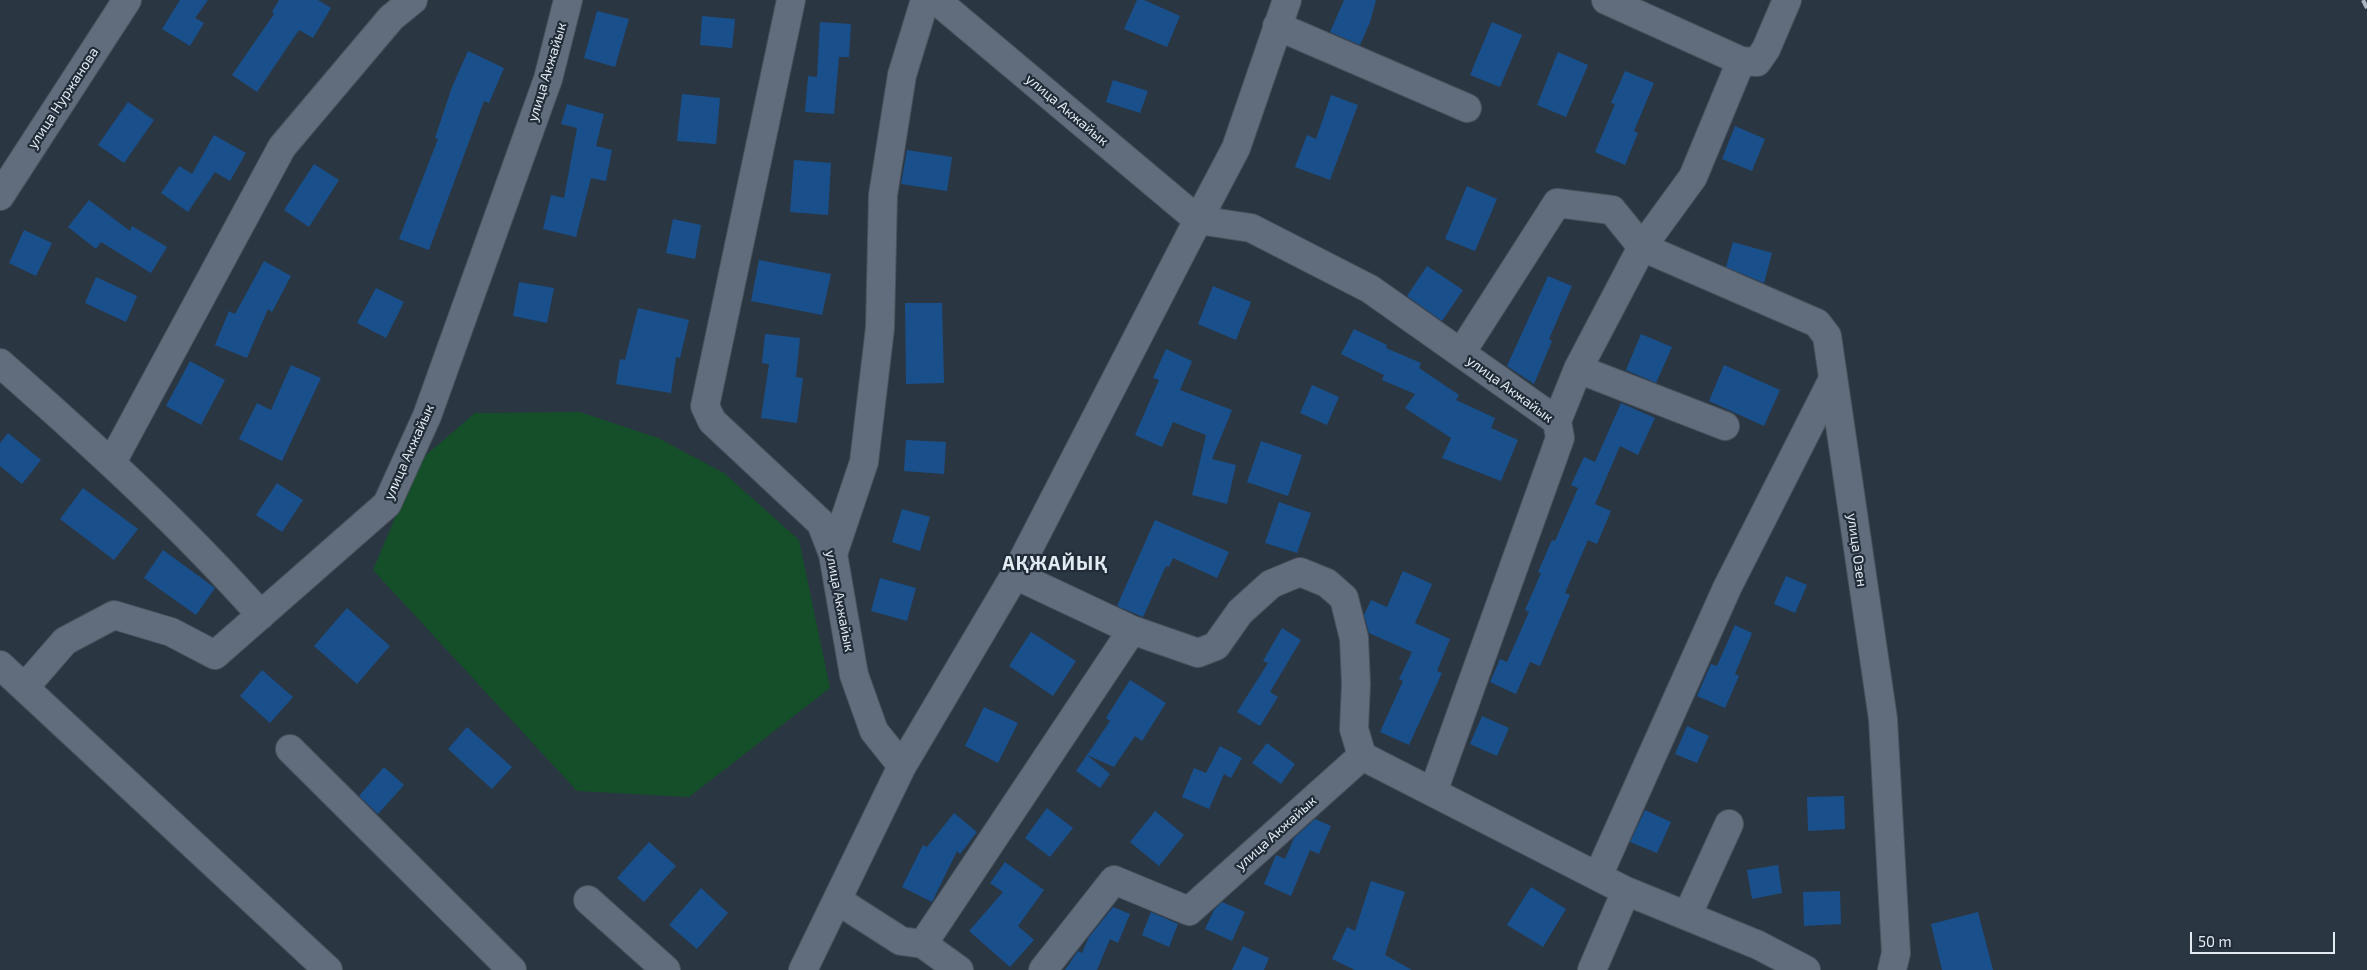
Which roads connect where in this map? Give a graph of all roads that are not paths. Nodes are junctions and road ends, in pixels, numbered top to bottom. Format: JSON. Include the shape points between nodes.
{"nodes":[{"id":1,"x":127,"y":0,"type":"edge"},
{"id":2,"x":413,"y":0,"type":"edge"},
{"id":3,"x":568,"y":0,"type":"edge"},
{"id":4,"x":791,"y":0,"type":"edge"},
{"id":5,"x":925,"y":0,"type":"edge"},
{"id":6,"x":936,"y":0,"type":"edge"},
{"id":7,"x":1288,"y":0,"type":"edge"},
{"id":8,"x":1606,"y":0,"type":"edge"},
{"id":9,"x":1787,"y":0,"type":"edge"},
{"id":10,"x":1277,"y":26,"type":"junction"},
{"id":11,"x":1741,"y":61,"type":"junction"},
{"id":12,"x":1467,"y":108,"type":"dead end"},
{"id":13,"x":0,"y":196,"type":"edge"},
{"id":14,"x":1198,"y":220,"type":"junction"},
{"id":15,"x":1642,"y":247,"type":"junction"},
{"id":16,"x":1461,"y":353,"type":"junction"},
{"id":17,"x":0,"y":363,"type":"edge"},
{"id":18,"x":1578,"y":369,"type":"junction"},
{"id":19,"x":1832,"y":381,"type":"junction"},
{"id":20,"x":1557,"y":421,"type":"junction"},
{"id":21,"x":1725,"y":426,"type":"dead end"},
{"id":22,"x":112,"y":462,"type":"junction"},
{"id":23,"x":833,"y":554,"type":"junction"},
{"id":24,"x":1015,"y":575,"type":"junction"},
{"id":25,"x":260,"y":615,"type":"junction"},
{"id":26,"x":1132,"y":630,"type":"junction"},
{"id":27,"x":0,"y":665,"type":"edge"},
{"id":28,"x":25,"y":687,"type":"junction"},
{"id":29,"x":290,"y":749,"type":"dead end"},
{"id":30,"x":1362,"y":756,"type":"junction"},
{"id":31,"x":902,"y":766,"type":"junction"},
{"id":32,"x":1433,"y":792,"type":"junction"},
{"id":33,"x":1729,"y":824,"type":"dead end"},
{"id":34,"x":1598,"y":876,"type":"junction"},
{"id":35,"x":1626,"y":891,"type":"junction"},
{"id":36,"x":588,"y":900,"type":"dead end"},
{"id":37,"x":837,"y":900,"type":"junction"},
{"id":38,"x":1687,"y":916,"type":"junction"},
{"id":39,"x":923,"y":944,"type":"junction"},
{"id":40,"x":328,"y":970,"type":"edge"},
{"id":41,"x":512,"y":970,"type":"edge"},
{"id":42,"x":666,"y":970,"type":"edge"},
{"id":43,"x":803,"y":970,"type":"edge"},
{"id":44,"x":959,"y":970,"type":"edge"},
{"id":45,"x":1043,"y":970,"type":"edge"},
{"id":46,"x":1592,"y":970,"type":"edge"},
{"id":47,"x":1806,"y":970,"type":"edge"},
{"id":48,"x":1892,"y":970,"type":"edge"}],
"edges":[{"from":1,"to":13,"type":"street","name":"улица Нуржанова"},
{"from":2,"to":22,"type":"street","via":[[392,18],[282,147]]},
{"from":3,"to":25,"type":"street","name":"улица Акжайык","via":[[548,78],[427,416],[387,504]]},
{"from":4,"to":23,"type":"street","name":"улица Акжайык","via":[[705,406],[712,421],[821,523]]},
{"from":5,"to":23,"type":"street","via":[[902,75],[883,195],[880,328],[864,462]]},
{"from":6,"to":14,"type":"street","name":"улица Акжайык"},
{"from":7,"to":10,"type":"street"},
{"from":8,"to":11,"type":"street"},
{"from":9,"to":11,"type":"street","via":[[1758,62]]},
{"from":10,"to":12,"type":"street"},
{"from":10,"to":14,"type":"street","via":[[1236,148]]},
{"from":11,"to":15,"type":"street","via":[[1693,177]]},
{"from":14,"to":16,"type":"street","name":"улица Акжайык","via":[[1252,228],[1370,289]]},
{"from":14,"to":24,"type":"street"},
{"from":15,"to":16,"type":"street","via":[[1612,210],[1557,203]]},
{"from":15,"to":18,"type":"street"},
{"from":15,"to":19,"type":"street","name":"улица Озен","via":[[1817,323],[1827,336]]},
{"from":16,"to":20,"type":"street","name":"улица Акжайык"},
{"from":17,"to":22,"type":"street"},
{"from":18,"to":20,"type":"street"},
{"from":18,"to":21,"type":"street"},
{"from":19,"to":34,"type":"street","via":[[1727,588]]},
{"from":19,"to":48,"type":"street","name":"улица Озен","via":[[1882,719],[1896,953]]},
{"from":20,"to":32,"type":"street","name":"улица Акжайык","via":[[1560,438]]},
{"from":22,"to":25,"type":"street","via":[[212,561]]},
{"from":23,"to":31,"type":"street","name":"улица Акжайык","via":[[854,675],[874,731]]},
{"from":24,"to":26,"type":"street"},
{"from":24,"to":31,"type":"street"},
{"from":25,"to":28,"type":"street","name":"улица Акжайык","via":[[215,655],[170,632],[114,615],[65,641]]},
{"from":26,"to":30,"type":"street","via":[[1198,653],[1216,646],[1240,612],[1271,584],[1300,572],[1327,584],[1344,598],[1354,638],[1354,730]]},
{"from":26,"to":39,"type":"street"},
{"from":27,"to":28,"type":"street"},
{"from":28,"to":40,"type":"street"},
{"from":29,"to":41,"type":"street"},
{"from":30,"to":32,"type":"street"},
{"from":30,"to":45,"type":"street","name":"улица Акжайык","via":[[1189,911],[1114,880]]},
{"from":31,"to":37,"type":"street"},
{"from":32,"to":34,"type":"street"},
{"from":33,"to":38,"type":"street"},
{"from":34,"to":35,"type":"street"},
{"from":35,"to":38,"type":"street"},
{"from":35,"to":46,"type":"street"},
{"from":36,"to":42,"type":"street"},
{"from":37,"to":39,"type":"street","via":[[901,941]]},
{"from":37,"to":43,"type":"street"},
{"from":38,"to":47,"type":"street","via":[[1758,945]]},
{"from":39,"to":44,"type":"street"}]}
